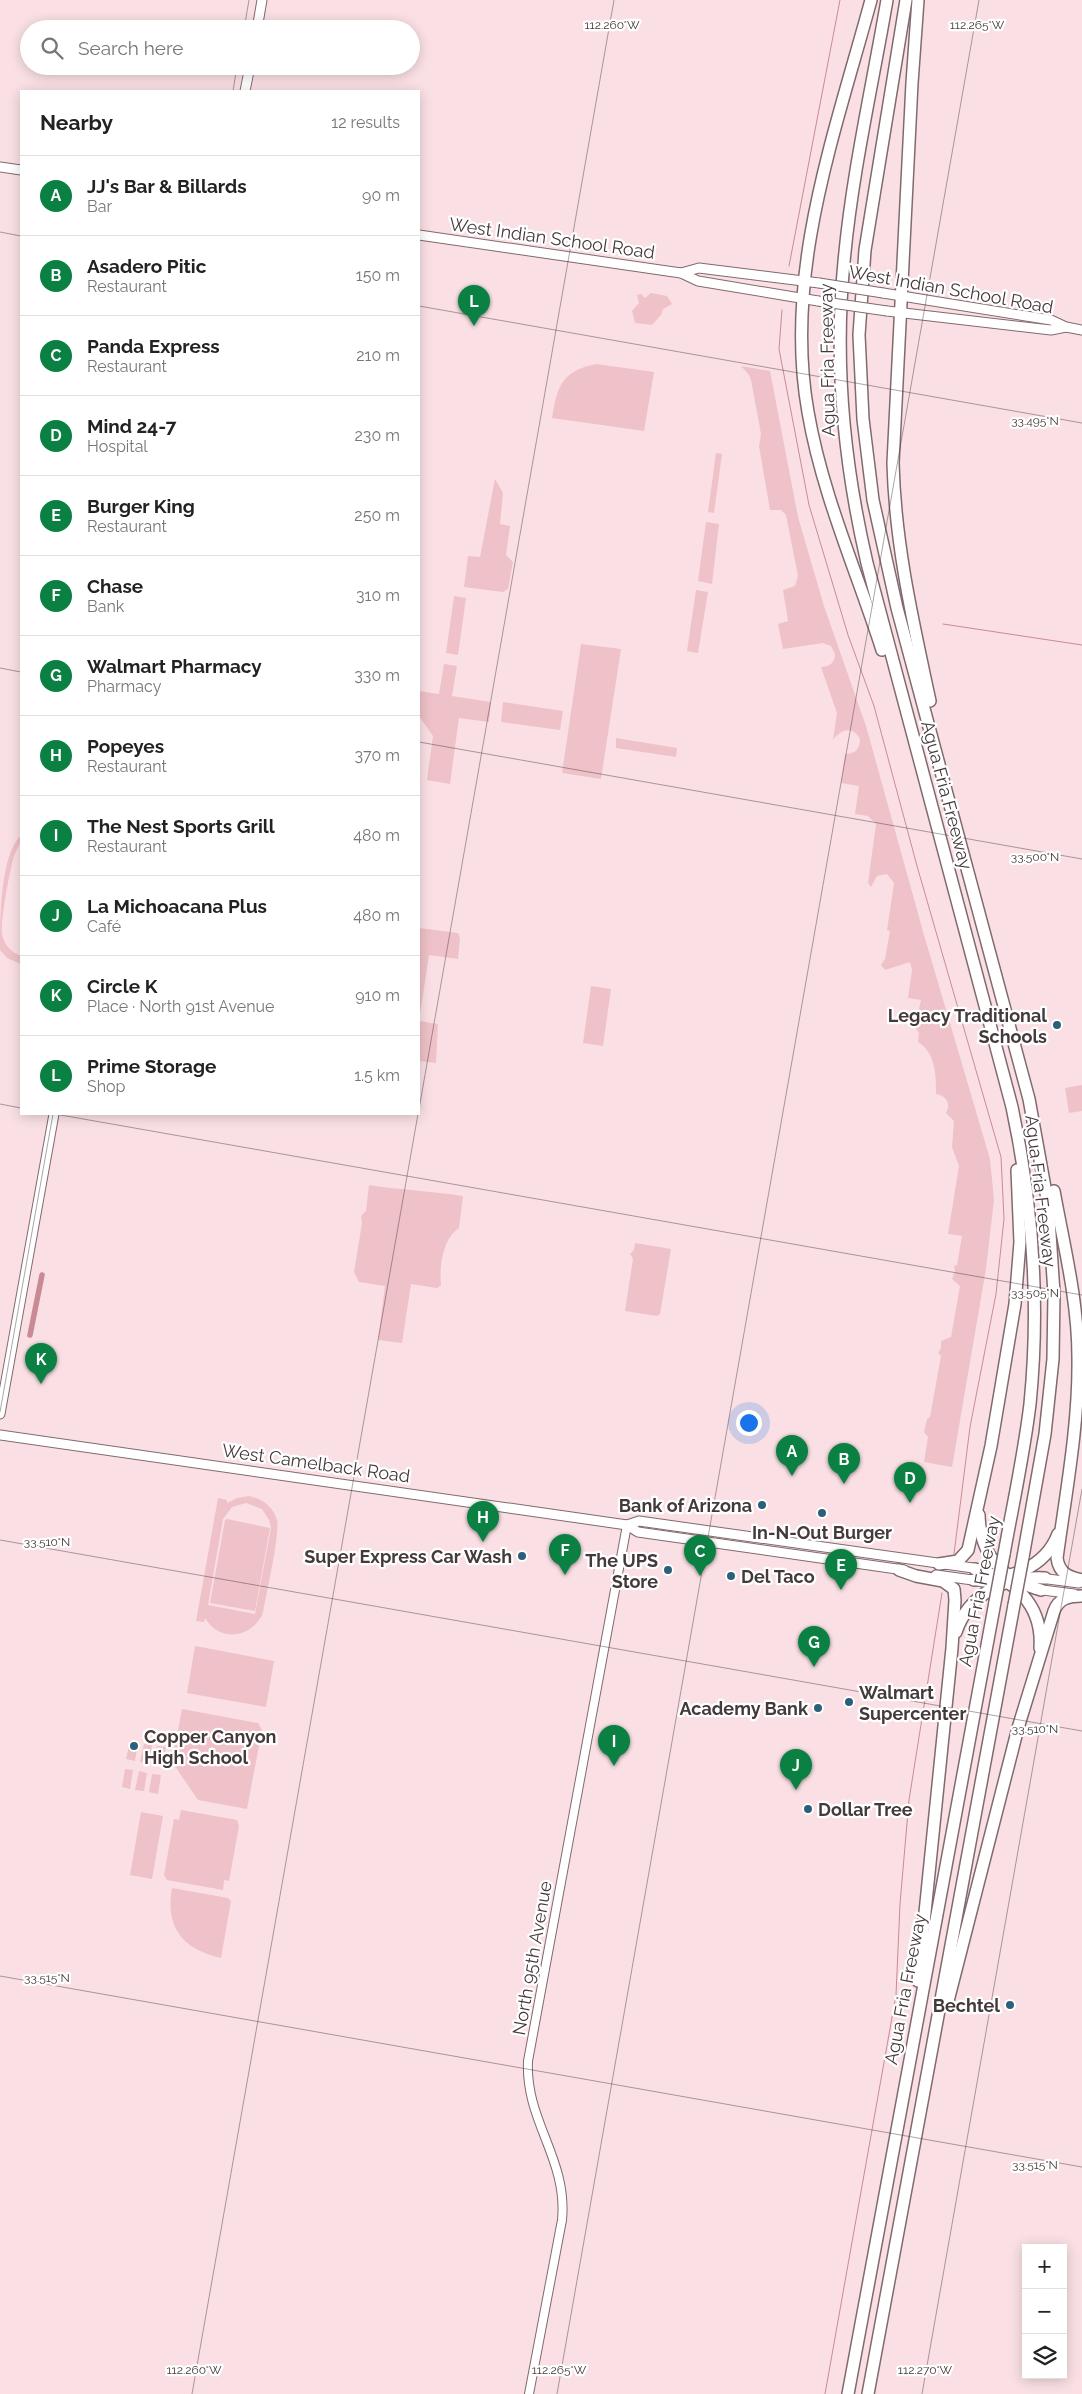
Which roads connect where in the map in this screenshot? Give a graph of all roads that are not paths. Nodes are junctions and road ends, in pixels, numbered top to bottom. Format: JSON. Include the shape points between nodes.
{"nodes":[{"id":1,"x":262,"y":0,"type":"edge"},
{"id":2,"x":871,"y":0,"type":"edge"},
{"id":3,"x":887,"y":0,"type":"edge"},
{"id":4,"x":906,"y":0,"type":"edge"},
{"id":5,"x":918,"y":0,"type":"edge"},
{"id":6,"x":259,"y":20,"type":"edge"},
{"id":7,"x":248,"y":75,"type":"edge"},
{"id":8,"x":245,"y":90,"type":"edge"},
{"id":9,"x":0,"y":167,"type":"edge"},
{"id":10,"x":20,"y":170,"type":"edge"},
{"id":11,"x":420,"y":235,"type":"edge"},
{"id":12,"x":681,"y":272,"type":"junction"},
{"id":13,"x":804,"y":281,"type":"junction"},
{"id":14,"x":895,"y":294,"type":"junction"},
{"id":15,"x":802,"y":298,"type":"junction"},
{"id":16,"x":900,"y":312,"type":"junction"},
{"id":17,"x":1066,"y":327,"type":"junction"},
{"id":18,"x":1082,"y":330,"type":"edge"},
{"id":19,"x":962,"y":844,"type":"junction"},
{"id":20,"x":942,"y":845,"type":"junction"},
{"id":21,"x":996,"y":1045,"type":"junction"},
{"id":22,"x":1016,"y":1045,"type":"junction"},
{"id":23,"x":54,"y":1115,"type":"edge"},
{"id":24,"x":0,"y":1414,"type":"edge"},
{"id":25,"x":0,"y":1435,"type":"edge"},
{"id":26,"x":978,"y":1506,"type":"junction"},
{"id":27,"x":627,"y":1525,"type":"junction"},
{"id":28,"x":1061,"y":1526,"type":"junction"},
{"id":29,"x":736,"y":1535,"type":"junction"},
{"id":30,"x":783,"y":1553,"type":"junction"},
{"id":31,"x":863,"y":1554,"type":"junction"},
{"id":32,"x":939,"y":1564,"type":"junction"},
{"id":33,"x":899,"y":1570,"type":"junction"},
{"id":34,"x":974,"y":1574,"type":"junction"},
{"id":35,"x":1045,"y":1578,"type":"joint"},
{"id":36,"x":1009,"y":1579,"type":"junction"},
{"id":37,"x":1082,"y":1580,"type":"edge"},
{"id":38,"x":1082,"y":1584,"type":"edge"},
{"id":39,"x":1041,"y":1590,"type":"joint"},
{"id":40,"x":1082,"y":1596,"type":"edge"},
{"id":41,"x":952,"y":1648,"type":"junction"},
{"id":42,"x":1039,"y":1660,"type":"junction"},
{"id":43,"x":906,"y":2079,"type":"junction"},
{"id":44,"x":925,"y":2083,"type":"junction"},
{"id":45,"x":860,"y":2330,"type":"junction"},
{"id":46,"x":879,"y":2332,"type":"junction"},
{"id":47,"x":529,"y":2394,"type":"edge"},
{"id":48,"x":841,"y":2394,"type":"edge"},
{"id":49,"x":848,"y":2394,"type":"edge"},
{"id":50,"x":868,"y":2394,"type":"edge"},
{"id":51,"x":874,"y":2394,"type":"edge"}],
"edges":[{"from":1,"to":6,"type":"main road"},
{"from":2,"to":13,"type":"highway","via":[[825,175]]},
{"from":3,"to":20,"type":"highway","name":"Agua Fria Freeway","via":[[852,196],[844,261],[840,329],[842,405],[851,488],[860,534]]},
{"from":4,"to":19,"type":"highway","name":"Agua Fria Freeway","via":[[864,250],[859,343],[862,419],[873,500],[897,608]]},
{"from":5,"to":14,"type":"highway"},
{"from":7,"to":8,"type":"main road"},
{"from":9,"to":10,"type":"main road"},
{"from":11,"to":12,"type":"main road","name":"West Indian School Road"},
{"from":12,"to":13,"type":"main road","name":"West Indian School Road","via":[[699,268]]},
{"from":12,"to":15,"type":"main road","name":"West Indian School Road","via":[[698,281]]},
{"from":13,"to":14,"type":"main road","name":"West Indian School Road","bridge":true},
{"from":13,"to":15,"type":"highway"},
{"from":14,"to":16,"type":"highway"},
{"from":14,"to":17,"type":"main road","name":"West Indian School Road","via":[[1051,320]]},
{"from":15,"to":16,"type":"main road","name":"West Indian School Road","bridge":true},
{"from":15,"to":20,"type":"highway","via":[[804,382],[814,441],[886,662],[929,814]]},
{"from":16,"to":17,"type":"main road","name":"West Indian School Road","via":[[1051,330]]},
{"from":16,"to":19,"type":"highway","via":[[893,463],[899,540],[932,712],[959,809]]},
{"from":17,"to":18,"type":"main road","name":"West Indian School Road"},
{"from":19,"to":22,"type":"highway","name":"Agua Fria Freeway"},
{"from":20,"to":21,"type":"highway","name":"Agua Fria Freeway"},
{"from":21,"to":26,"type":"highway","via":[[1017,1176],[1020,1242],[1013,1319]]},
{"from":21,"to":43,"type":"highway","name":"Agua Fria Freeway","bridge":true,"via":[[1012,1107],[1026,1184],[1034,1281],[1030,1405]]},
{"from":22,"to":28,"type":"highway","via":[[1028,1067],[1037,1100],[1076,1317],[1076,1407]]},
{"from":22,"to":44,"type":"highway","name":"Agua Fria Freeway","bridge":true,"via":[[1030,1099],[1048,1204],[1054,1292],[1048,1411]]},
{"from":23,"to":24,"type":"main road"},
{"from":25,"to":27,"type":"main road","name":"West Camelback Road"},
{"from":26,"to":32,"type":"highway","via":[[965,1555],[954,1563]]},
{"from":26,"to":36,"type":"highway","via":[[984,1544]]},
{"from":27,"to":29,"type":"main road","name":"West Camelback Road","via":[[639,1521]]},
{"from":27,"to":30,"type":"main road","name":"West Camelback Road","via":[[638,1532]]},
{"from":27,"to":47,"type":"street","name":"North 95th Avenue","via":[[528,2061],[530,2099],[559,2172],[563,2202]]},
{"from":28,"to":36,"type":"highway","via":[[1054,1543],[1044,1555]]},
{"from":28,"to":37,"type":"highway","via":[[1059,1567],[1066,1575]]},
{"from":29,"to":30,"type":"main road","via":[[750,1542],[777,1546]]},
{"from":29,"to":31,"type":"main road","name":"West Camelback Road"},
{"from":30,"to":31,"type":"main road","via":[[796,1549],[841,1555]]},
{"from":30,"to":33,"type":"main road","name":"West Camelback Road"},
{"from":31,"to":32,"type":"main road","name":"West Camelback Road"},
{"from":32,"to":34,"type":"main road","name":"West Camelback Road"},
{"from":33,"to":34,"type":"main road","name":"West Camelback Road"},
{"from":33,"to":41,"type":"highway","via":[[943,1581],[954,1589]]},
{"from":34,"to":36,"type":"highway"},
{"from":35,"to":36,"type":"highway"},
{"from":35,"to":38,"type":"main road"},
{"from":36,"to":39,"type":"highway"},
{"from":36,"to":41,"type":"highway","via":[[984,1594],[967,1610]]},
{"from":36,"to":42,"type":"highway","via":[[1030,1605],[1036,1619],[1040,1636]]},
{"from":39,"to":40,"type":"main road"},
{"from":40,"to":42,"type":"highway","via":[[1065,1598],[1055,1607]]},
{"from":41,"to":43,"type":"highway"},
{"from":42,"to":44,"type":"highway","via":[[1013,1746]]},
{"from":43,"to":45,"type":"highway","name":"Agua Fria Freeway"},
{"from":44,"to":46,"type":"highway","name":"Agua Fria Freeway"},
{"from":45,"to":48,"type":"highway"},
{"from":45,"to":49,"type":"highway","name":"Agua Fria Freeway"},
{"from":46,"to":50,"type":"highway","name":"Agua Fria Freeway"},
{"from":46,"to":51,"type":"highway"}]}
